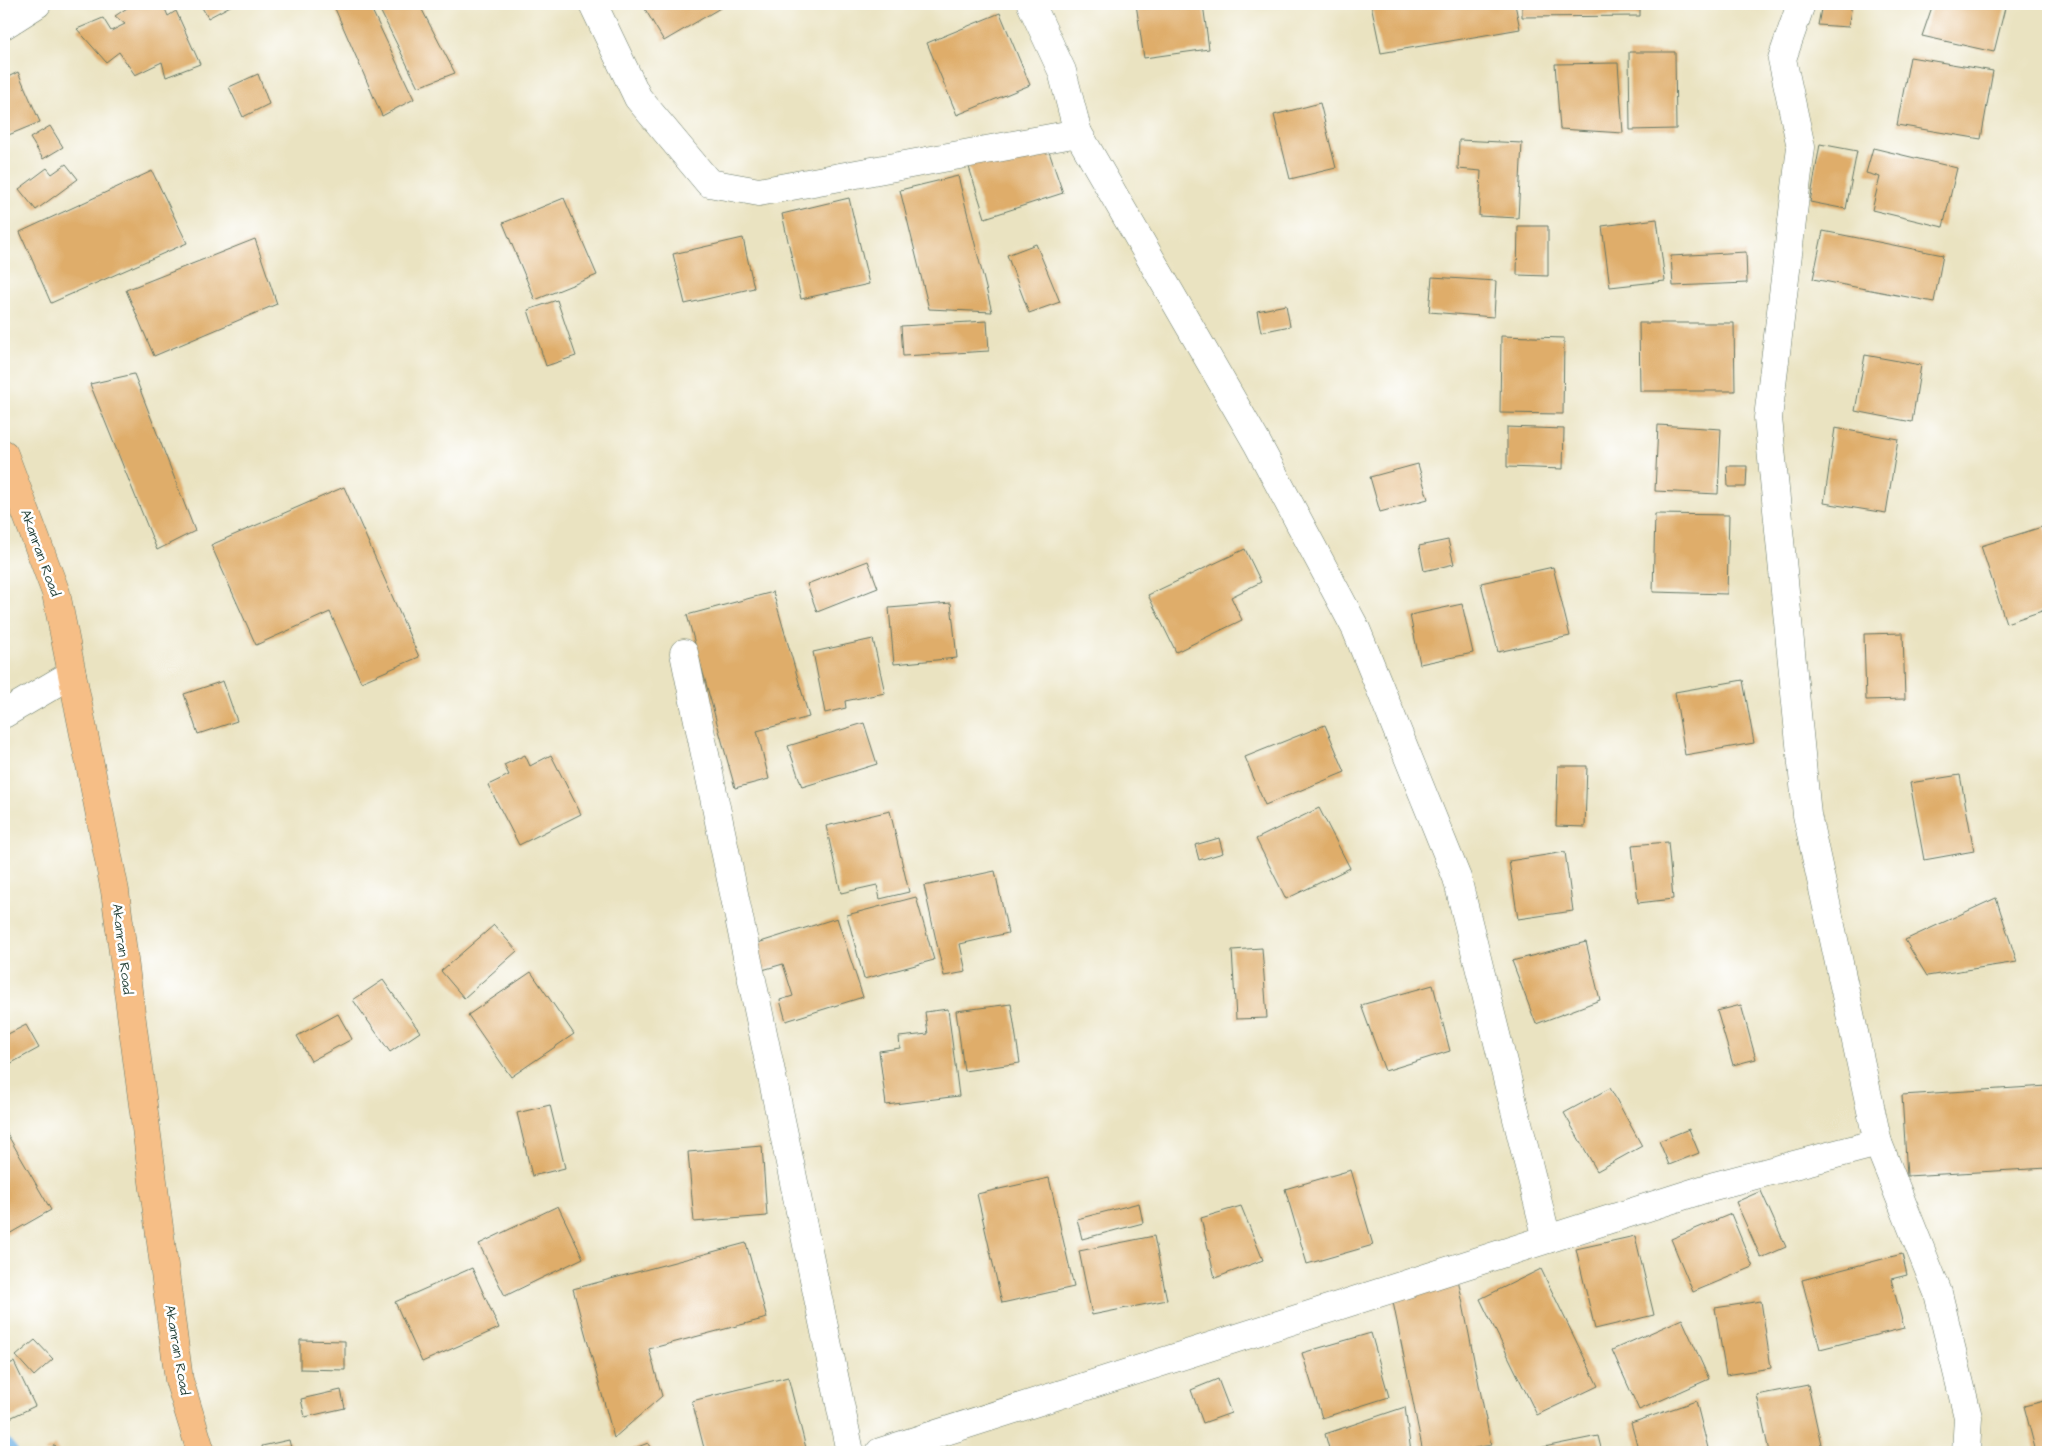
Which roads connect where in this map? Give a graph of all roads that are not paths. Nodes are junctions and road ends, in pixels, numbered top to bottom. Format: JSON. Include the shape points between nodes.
{"nodes":[{"id":1,"x":37,"y":4,"type":"edge"},
{"id":2,"x":593,"y":4,"type":"edge"},
{"id":3,"x":1031,"y":4,"type":"edge"},
{"id":4,"x":1801,"y":4,"type":"edge"},
{"id":5,"x":4,"y":25,"type":"edge"},
{"id":6,"x":1078,"y":133,"type":"junction"},
{"id":7,"x":4,"y":454,"type":"edge"},
{"id":8,"x":684,"y":653,"type":"dead end"},
{"id":9,"x":72,"y":674,"type":"junction"},
{"id":10,"x":4,"y":714,"type":"edge"},
{"id":11,"x":1878,"y":1143,"type":"junction"},
{"id":12,"x":1547,"y":1239,"type":"junction"},
{"id":13,"x":947,"y":1442,"type":"edge"},
{"id":14,"x":201,"y":1452,"type":"edge"},
{"id":15,"x":850,"y":1452,"type":"edge"},
{"id":16,"x":880,"y":1452,"type":"edge"},
{"id":17,"x":1966,"y":1452,"type":"edge"}],
"edges":[{"from":1,"to":5,"type":"street"},
{"from":2,"to":6,"type":"street","via":[[638,98],[709,183],[759,192]]},
{"from":3,"to":6,"type":"street","via":[[1062,71]]},
{"from":4,"to":11,"type":"street","via":[[1782,59],[1801,147],[1768,418],[1807,815]]},
{"from":6,"to":12,"type":"street","via":[[1257,443],[1356,629],[1457,878]]},
{"from":7,"to":9,"type":"main road","name":"Akanran Road","via":[[56,593]]},
{"from":8,"to":15,"type":"street"},
{"from":9,"to":10,"type":"street"},
{"from":9,"to":14,"type":"main road","name":"Akanran Road","via":[[115,891],[179,1380]]},
{"from":11,"to":12,"type":"street","via":[[1714,1186]]},
{"from":11,"to":17,"type":"street","via":[[1938,1293],[1968,1417]]},
{"from":12,"to":13,"type":"street"},
{"from":13,"to":16,"type":"street"}]}
